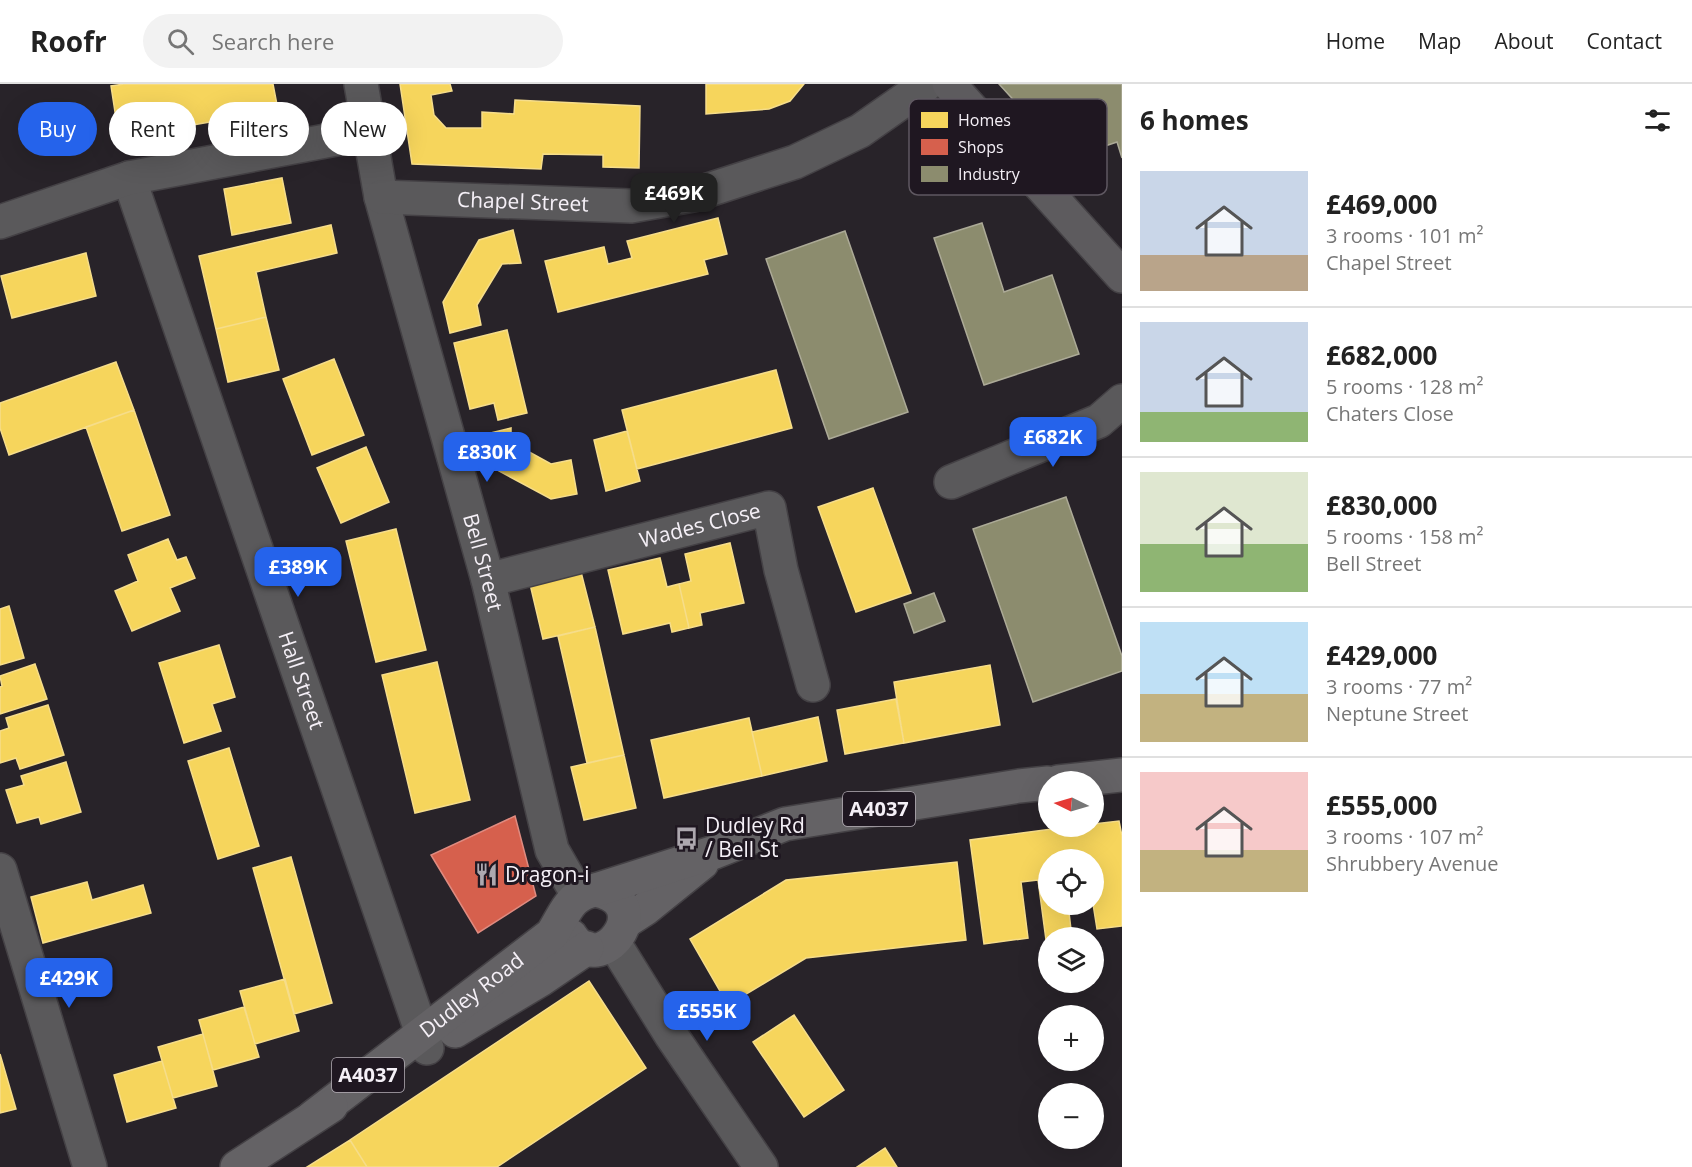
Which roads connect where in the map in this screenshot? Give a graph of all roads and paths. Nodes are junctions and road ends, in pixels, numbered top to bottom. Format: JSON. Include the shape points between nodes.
{"nodes":[{"id":1,"x":361,"y":84,"type":"edge"},
{"id":2,"x":927,"y":84,"type":"edge"},
{"id":3,"x":949,"y":84,"type":"edge"},
{"id":4,"x":963,"y":99,"type":"edge"},
{"id":5,"x":364,"y":102,"type":"edge"},
{"id":6,"x":321,"y":142,"type":"edge"},
{"id":7,"x":373,"y":156,"type":"edge"},
{"id":8,"x":129,"y":178,"type":"junction"},
{"id":9,"x":1049,"y":195,"type":"edge"},
{"id":10,"x":381,"y":197,"type":"junction"},
{"id":11,"x":0,"y":222,"type":"edge"},
{"id":12,"x":1122,"y":276,"type":"edge"},
{"id":13,"x":1122,"y":400,"type":"edge"},
{"id":14,"x":951,"y":482,"type":"dead end"},
{"id":15,"x":488,"y":580,"type":"junction"},
{"id":16,"x":813,"y":685,"type":"dead end"},
{"id":17,"x":1122,"y":775,"type":"edge"},
{"id":18,"x":1104,"y":777,"type":"edge"},
{"id":19,"x":1038,"y":784,"type":"edge"},
{"id":20,"x":715,"y":852,"type":"junction"},
{"id":21,"x":0,"y":870,"type":"edge"},
{"id":22,"x":580,"y":899,"type":"junction"},
{"id":23,"x":609,"y":938,"type":"junction"},
{"id":24,"x":425,"y":1041,"type":"junction"},
{"id":25,"x":90,"y":1167,"type":"edge"},
{"id":26,"x":237,"y":1167,"type":"edge"},
{"id":27,"x":761,"y":1167,"type":"edge"}],
"edges":[{"from":1,"to":5,"type":"street","name":"Bell Street"},
{"from":2,"to":10,"type":"street","name":"Chapel Street","via":[[860,131],[795,162],[693,195],[631,206]]},
{"from":3,"to":4,"type":"main road"},
{"from":6,"to":8,"type":"street"},
{"from":7,"to":10,"type":"street","name":"Bell Street"},
{"from":8,"to":11,"type":"street"},
{"from":8,"to":24,"type":"street","name":"Hall Street"},
{"from":9,"to":12,"type":"main road"},
{"from":10,"to":15,"type":"street","name":"Bell Street"},
{"from":13,"to":14,"type":"street","via":[[1099,422]]},
{"from":15,"to":16,"type":"street","name":"Wades Close","via":[[769,508],[781,570]]},
{"from":15,"to":22,"type":"street","name":"Bell Street","via":[[552,850]]},
{"from":17,"to":18,"type":"main road"},
{"from":19,"to":20,"type":"main road","name":"Dudley Road","number":"A4037","via":[[785,824]]},
{"from":20,"to":22,"type":"main road","name":"Dudley Road","number":"A4037"},
{"from":20,"to":23,"type":"main road","name":"Dudley Road","number":"A4037"},
{"from":21,"to":25,"type":"street"},
{"from":22,"to":23,"type":"main road","via":[[565,921],[573,940]]},
{"from":22,"to":23,"type":"main road","via":[[606,892],[614,897],[624,913]]},
{"from":22,"to":24,"type":"main road","name":"Dudley Road","number":"A4037","via":[[552,934]]},
{"from":23,"to":24,"type":"main road","name":"Dudley Road","number":"A4037"},
{"from":23,"to":27,"type":"street"},
{"from":24,"to":26,"type":"main road","name":"Dudley Road","number":"A4037"}]}
